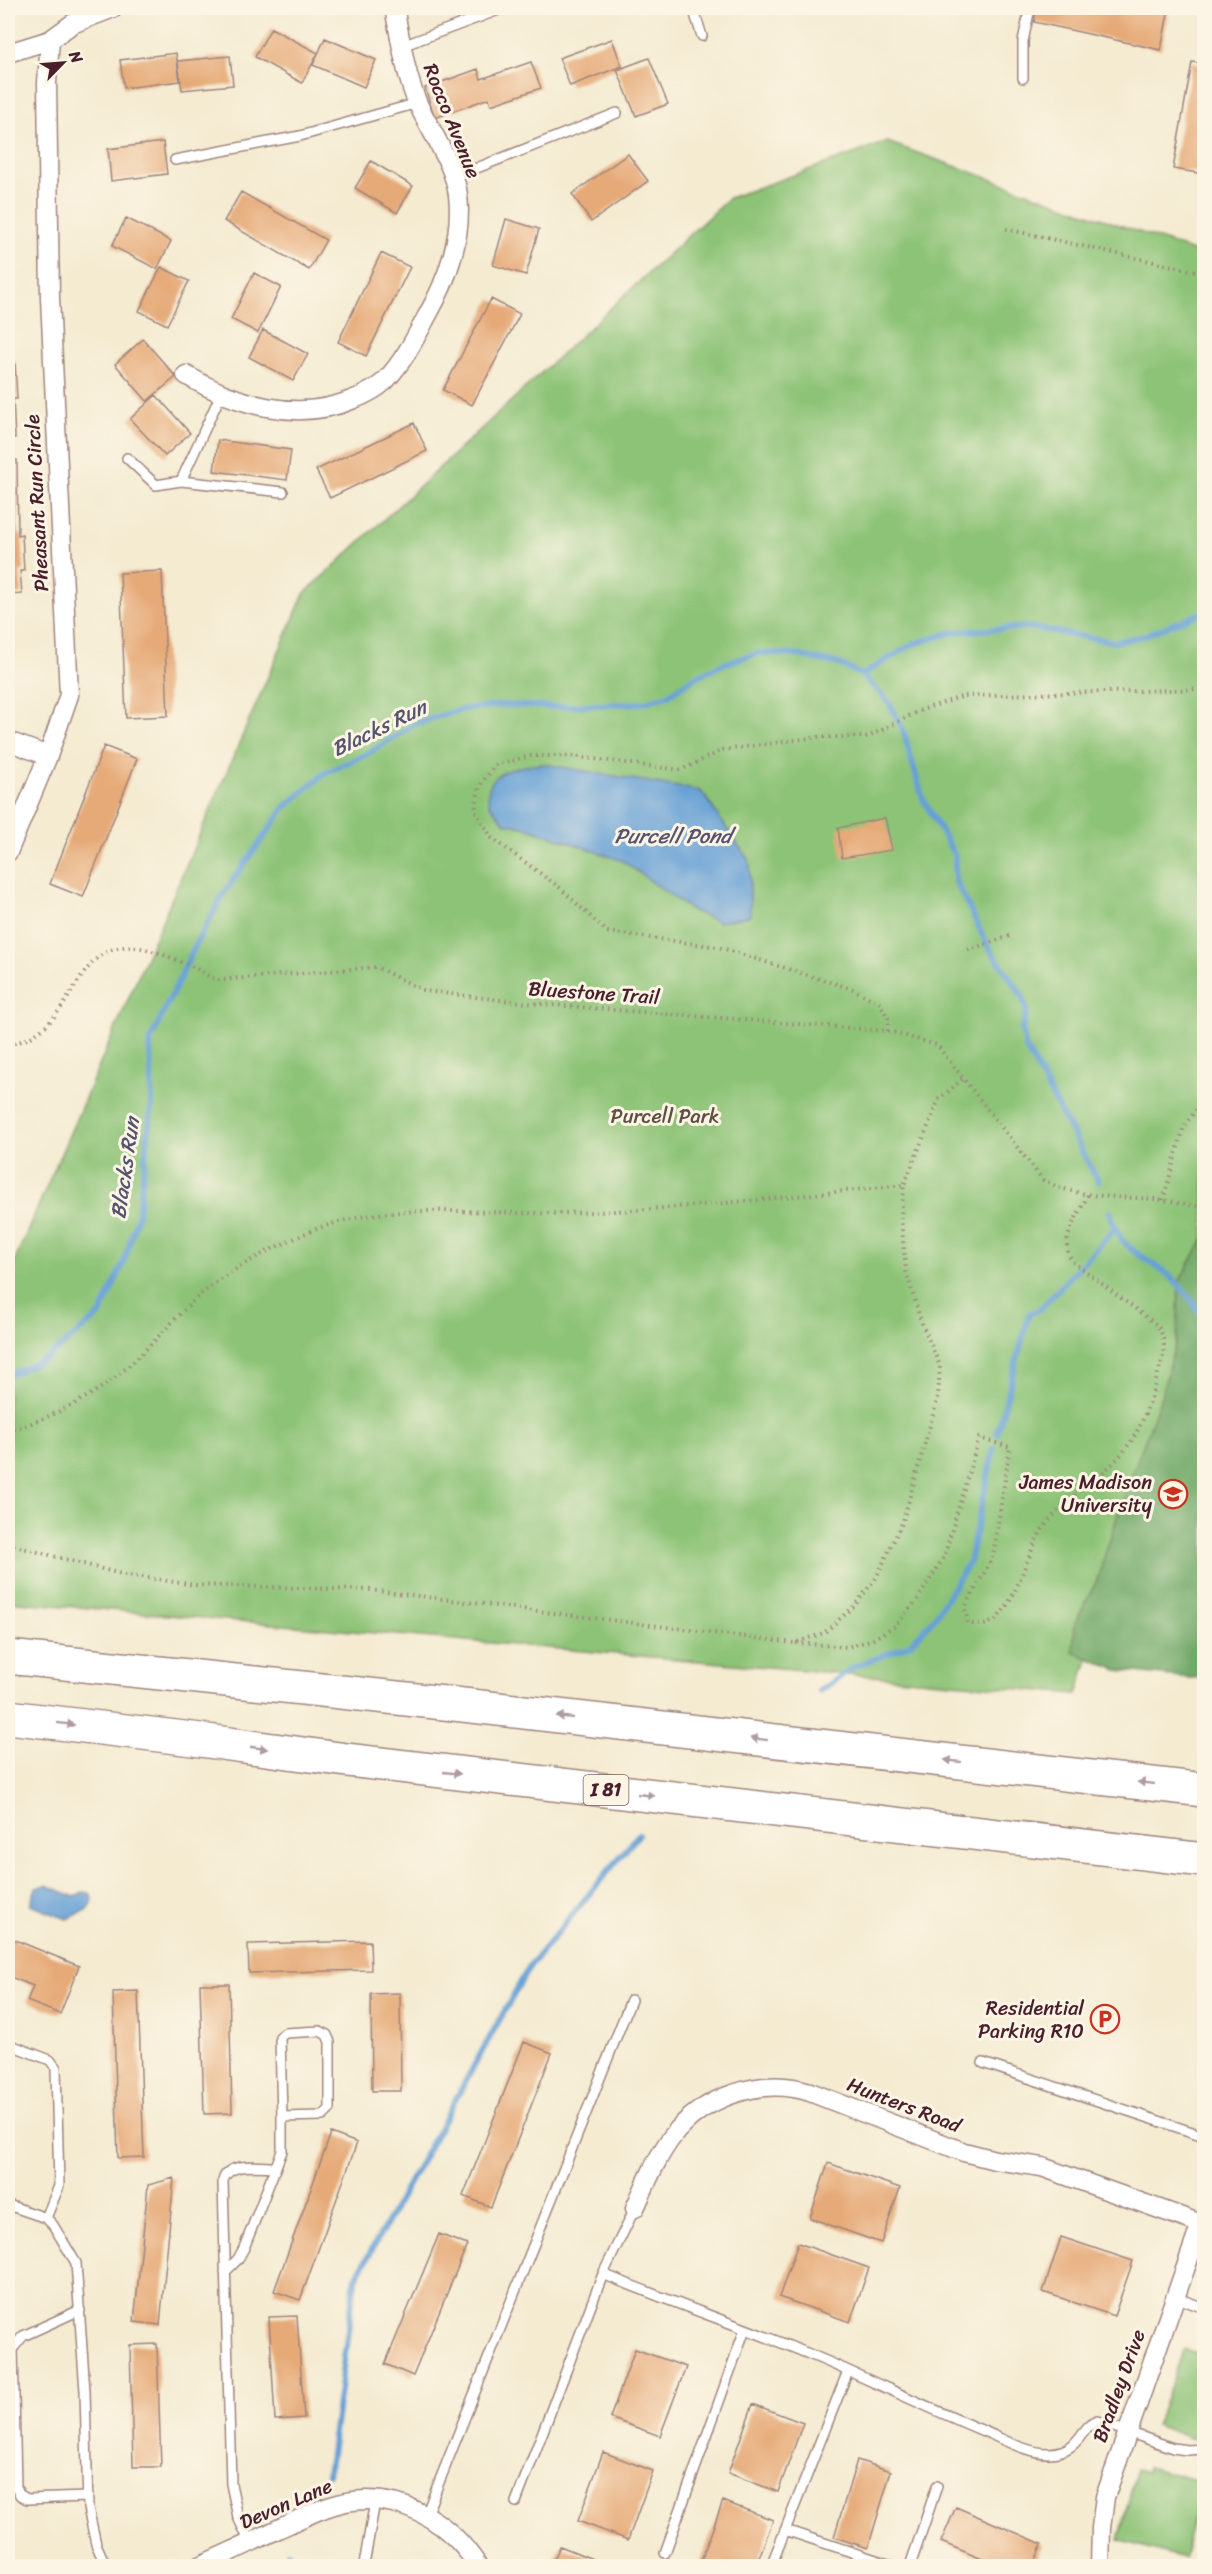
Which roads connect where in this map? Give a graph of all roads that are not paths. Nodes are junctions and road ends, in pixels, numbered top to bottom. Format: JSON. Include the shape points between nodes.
{"nodes":[{"id":1,"x":113,"y":8,"type":"edge"},
{"id":2,"x":394,"y":8,"type":"edge"},
{"id":3,"x":504,"y":8,"type":"edge"},
{"id":4,"x":693,"y":8,"type":"edge"},
{"id":5,"x":1029,"y":8,"type":"edge"},
{"id":6,"x":702,"y":36,"type":"dead end"},
{"id":7,"x":50,"y":40,"type":"junction"},
{"id":8,"x":402,"y":46,"type":"junction"},
{"id":9,"x":8,"y":53,"type":"edge"},
{"id":10,"x":1023,"y":78,"type":"dead end"},
{"id":11,"x":418,"y":103,"type":"junction"},
{"id":12,"x":617,"y":113,"type":"dead end"},
{"id":13,"x":175,"y":160,"type":"dead end"},
{"id":14,"x":453,"y":177,"type":"junction"},
{"id":15,"x":186,"y":375,"type":"dead end"},
{"id":16,"x":221,"y":394,"type":"junction"},
{"id":17,"x":127,"y":458,"type":"dead end"},
{"id":18,"x":181,"y":482,"type":"junction"},
{"id":19,"x":283,"y":492,"type":"dead end"},
{"id":20,"x":8,"y":741,"type":"edge"},
{"id":21,"x":48,"y":756,"type":"junction"},
{"id":22,"x":8,"y":852,"type":"edge"},
{"id":23,"x":8,"y":1657,"type":"edge"},
{"id":24,"x":8,"y":1717,"type":"edge"},
{"id":25,"x":1204,"y":1790,"type":"edge"},
{"id":26,"x":1204,"y":1860,"type":"edge"},
{"id":27,"x":631,"y":2000,"type":"dead end"},
{"id":28,"x":8,"y":2044,"type":"edge"},
{"id":29,"x":983,"y":2063,"type":"dead end"},
{"id":30,"x":282,"y":2117,"type":"junction"},
{"id":31,"x":1204,"y":2136,"type":"edge"},
{"id":32,"x":276,"y":2167,"type":"junction"},
{"id":33,"x":8,"y":2205,"type":"edge"},
{"id":34,"x":635,"y":2208,"type":"joint"},
{"id":35,"x":45,"y":2218,"type":"junction"},
{"id":36,"x":1203,"y":2224,"type":"edge"},
{"id":37,"x":225,"y":2272,"type":"junction"},
{"id":38,"x":603,"y":2274,"type":"junction"},
{"id":39,"x":1175,"y":2297,"type":"junction"},
{"id":40,"x":1204,"y":2308,"type":"edge"},
{"id":41,"x":80,"y":2310,"type":"junction"},
{"id":42,"x":745,"y":2329,"type":"junction"},
{"id":43,"x":848,"y":2371,"type":"junction"},
{"id":44,"x":1127,"y":2432,"type":"junction"},
{"id":45,"x":1204,"y":2449,"type":"edge"},
{"id":46,"x":937,"y":2486,"type":"dead end"},
{"id":47,"x":87,"y":2497,"type":"junction"},
{"id":48,"x":375,"y":2501,"type":"junction"},
{"id":49,"x":516,"y":2502,"type":"dead end"},
{"id":50,"x":426,"y":2515,"type":"junction"},
{"id":51,"x":785,"y":2530,"type":"junction"},
{"id":52,"x":250,"y":2543,"type":"junction"},
{"id":53,"x":665,"y":2553,"type":"dead end"},
{"id":54,"x":364,"y":2565,"type":"edge"},
{"id":55,"x":106,"y":2566,"type":"edge"},
{"id":56,"x":199,"y":2566,"type":"edge"},
{"id":57,"x":478,"y":2566,"type":"edge"},
{"id":58,"x":771,"y":2566,"type":"edge"},
{"id":59,"x":894,"y":2566,"type":"edge"},
{"id":60,"x":910,"y":2566,"type":"edge"},
{"id":61,"x":1100,"y":2566,"type":"edge"}],
"edges":[{"from":1,"to":7,"type":"street","via":[[72,24]]},
{"from":2,"to":8,"type":"street","name":"Rocco Avenue"},
{"from":3,"to":8,"type":"lane"},
{"from":4,"to":6,"type":"lane"},
{"from":5,"to":10,"type":"lane","via":[[1023,41]]},
{"from":7,"to":9,"type":"street"},
{"from":7,"to":21,"type":"street","name":"Pheasant Run Circle","via":[[50,298],[69,694]]},
{"from":8,"to":11,"type":"street","name":"Rocco Avenue"},
{"from":11,"to":13,"type":"lane","via":[[300,136]]},
{"from":11,"to":14,"type":"street","name":"Rocco Avenue"},
{"from":12,"to":14,"type":"lane"},
{"from":14,"to":16,"type":"street","name":"Rocco Avenue","via":[[458,207],[446,278],[408,351],[385,381],[348,402],[312,410],[266,408]]},
{"from":15,"to":16,"type":"street","name":"Rocco Avenue"},
{"from":16,"to":18,"type":"lane"},
{"from":17,"to":18,"type":"lane","via":[[156,485]]},
{"from":18,"to":19,"type":"lane"},
{"from":20,"to":21,"type":"street"},
{"from":21,"to":22,"type":"street","name":"Pheasant Run Circle"},
{"from":25,"to":23,"type":"highway","one_way":true},
{"from":24,"to":26,"type":"highway","number":"I 81","one_way":true,"via":[[346,1761]]},
{"from":27,"to":50,"type":"lane"},
{"from":28,"to":35,"type":"lane","via":[[50,2060],[56,2068],[59,2186]]},
{"from":29,"to":31,"type":"lane"},
{"from":30,"to":30,"type":"lane","via":[[280,2037],[285,2033],[323,2032],[330,2042],[330,2109],[323,2115]]},
{"from":30,"to":32,"type":"lane","via":[[284,2143]]},
{"from":32,"to":37,"type":"lane","via":[[240,2256]]},
{"from":32,"to":37,"type":"lane","via":[[232,2168],[223,2177]]},
{"from":33,"to":35,"type":"lane"},
{"from":34,"to":36,"type":"street","name":"Hunters Road","via":[[670,2139],[692,2117],[729,2096],[785,2087],[810,2092],[964,2152],[1042,2167]]},
{"from":34,"to":38,"type":"lane"},
{"from":35,"to":41,"type":"lane","via":[[74,2258]]},
{"from":36,"to":39,"type":"street","name":"Bradley Drive"},
{"from":37,"to":52,"type":"lane","via":[[231,2489]]},
{"from":38,"to":42,"type":"lane"},
{"from":38,"to":49,"type":"lane"},
{"from":39,"to":40,"type":"lane"},
{"from":39,"to":44,"type":"street","name":"Bradley Drive"},
{"from":41,"to":47,"type":"lane"},
{"from":41,"to":47,"type":"lane","via":[[23,2336],[14,2346],[16,2487],[27,2499]]},
{"from":42,"to":43,"type":"lane"},
{"from":42,"to":53,"type":"lane"},
{"from":43,"to":44,"type":"lane","via":[[977,2429],[1039,2452],[1067,2449],[1097,2421]]},
{"from":43,"to":51,"type":"lane"},
{"from":44,"to":45,"type":"lane","via":[[1173,2448]]},
{"from":44,"to":61,"type":"street","name":"Bradley Drive","via":[[1105,2496]]},
{"from":46,"to":60,"type":"lane"},
{"from":47,"to":55,"type":"lane","via":[[94,2536]]},
{"from":48,"to":50,"type":"street","name":"Devon Lane"},
{"from":48,"to":52,"type":"street","name":"Devon Lane","via":[[331,2506]]},
{"from":48,"to":54,"type":"lane"},
{"from":50,"to":57,"type":"street","name":"Devon Lane","via":[[457,2537]]},
{"from":51,"to":58,"type":"lane"},
{"from":51,"to":59,"type":"lane"},
{"from":52,"to":56,"type":"street","name":"Devon Lane"}]}
